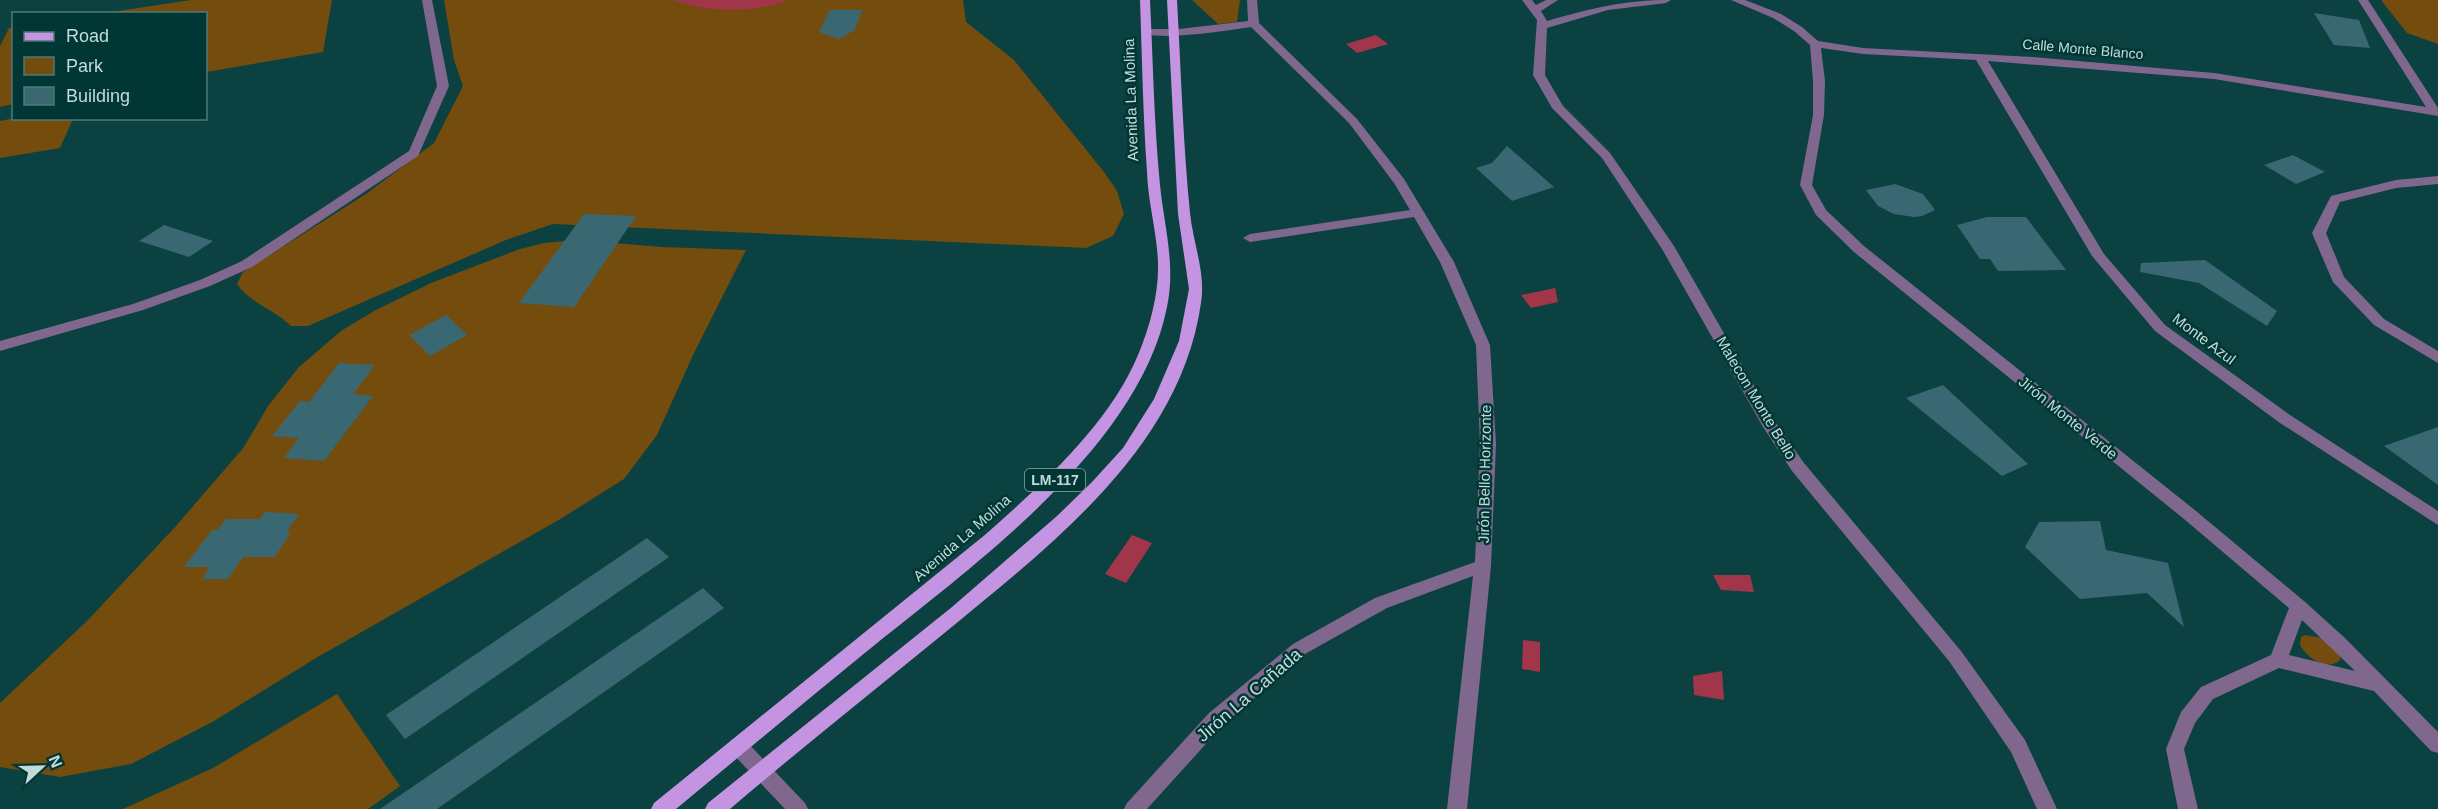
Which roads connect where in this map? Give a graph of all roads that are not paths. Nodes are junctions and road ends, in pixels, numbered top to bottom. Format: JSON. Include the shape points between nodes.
{"nodes":[{"id":1,"x":427,"y":0,"type":"edge"},
{"id":2,"x":1145,"y":0,"type":"edge"},
{"id":3,"x":1172,"y":0,"type":"edge"},
{"id":4,"x":1252,"y":0,"type":"edge"},
{"id":5,"x":1553,"y":0,"type":"edge"},
{"id":6,"x":1598,"y":0,"type":"edge"},
{"id":7,"x":1666,"y":0,"type":"edge"},
{"id":8,"x":1736,"y":0,"type":"edge"},
{"id":9,"x":2363,"y":0,"type":"edge"},
{"id":10,"x":1532,"y":5,"type":"edge"},
{"id":11,"x":1620,"y":5,"type":"junction"},
{"id":12,"x":1254,"y":24,"type":"junction"},
{"id":13,"x":1541,"y":26,"type":"junction"},
{"id":14,"x":1147,"y":32,"type":"junction"},
{"id":15,"x":1174,"y":32,"type":"junction"},
{"id":16,"x":1815,"y":44,"type":"junction"},
{"id":17,"x":1980,"y":57,"type":"junction"},
{"id":18,"x":2436,"y":112,"type":"edge"},
{"id":19,"x":2438,"y":180,"type":"edge"},
{"id":20,"x":1418,"y":213,"type":"junction"},
{"id":21,"x":1250,"y":238,"type":"dead end"},
{"id":22,"x":0,"y":346,"type":"edge"},
{"id":23,"x":2438,"y":358,"type":"edge"},
{"id":24,"x":2438,"y":519,"type":"edge"},
{"id":25,"x":1483,"y":566,"type":"junction"},
{"id":26,"x":2298,"y":606,"type":"junction"},
{"id":27,"x":2278,"y":660,"type":"junction"},
{"id":28,"x":2380,"y":685,"type":"junction"},
{"id":29,"x":738,"y":746,"type":"junction"},
{"id":30,"x":2438,"y":746,"type":"edge"},
{"id":31,"x":761,"y":770,"type":"junction"},
{"id":32,"x":661,"y":809,"type":"edge"},
{"id":33,"x":715,"y":809,"type":"edge"},
{"id":34,"x":798,"y":809,"type":"edge"},
{"id":35,"x":1134,"y":809,"type":"edge"},
{"id":36,"x":1457,"y":809,"type":"edge"},
{"id":37,"x":2048,"y":809,"type":"edge"},
{"id":38,"x":2188,"y":809,"type":"edge"}],
"edges":[{"from":1,"to":22,"type":"street","via":[[443,86],[414,153],[247,264],[138,307]]},
{"from":2,"to":14,"type":"main road","name":"Avenida La Molina","number":"LM-117"},
{"from":3,"to":15,"type":"main road","number":"LM-117"},
{"from":4,"to":12,"type":"street"},
{"from":5,"to":10,"type":"street"},
{"from":6,"to":11,"type":"street"},
{"from":7,"to":11,"type":"street"},
{"from":8,"to":16,"type":"street","via":[[1777,16]]},
{"from":9,"to":18,"type":"street"},
{"from":10,"to":13,"type":"street","name":"Malecon Monte Bello","via":[[1542,20]]},
{"from":11,"to":13,"type":"street"},
{"from":12,"to":15,"type":"street"},
{"from":12,"to":20,"type":"street","name":"Jirón Bello Horizonte","via":[[1353,121],[1400,182]]},
{"from":13,"to":37,"type":"street","name":"Malecon Monte Bello","via":[[1539,75],[1558,108],[1618,173],[1668,249],[1768,423],[1798,467],[1955,656],[2018,746]]},
{"from":14,"to":15,"type":"street"},
{"from":14,"to":29,"type":"main road","name":"Avenida La Molina","number":"LM-117","via":[[1153,178],[1165,260],[1160,310],[1150,343],[1128,388],[1061,474],[1017,516]]},
{"from":15,"to":31,"type":"main road","number":"LM-117","via":[[1185,218],[1195,298],[1182,357],[1166,391],[1127,452],[1049,533]]},
{"from":16,"to":17,"type":"street","name":"Calle Monte Blanco","via":[[1863,51]]},
{"from":16,"to":26,"type":"street","name":"Jirón Monte Verde","via":[[1821,74],[1816,141],[1806,185],[1821,212],[1859,249]]},
{"from":17,"to":18,"type":"street","name":"Calle Monte Blanco","via":[[2214,76]]},
{"from":17,"to":24,"type":"street","name":"Monte Azul","via":[[2099,256],[2160,328],[2285,419]]},
{"from":19,"to":23,"type":"street","via":[[2396,184],[2335,199],[2319,233],[2338,279],[2379,322]]},
{"from":20,"to":21,"type":"street"},
{"from":20,"to":25,"type":"street","name":"Jirón Bello Horizonte","via":[[1447,262],[1483,345],[1488,444]]},
{"from":25,"to":35,"type":"street","name":"Jirón La Cañada","via":[[1381,603],[1299,649],[1216,719]]},
{"from":25,"to":36,"type":"street","name":"Jirón Bello Horizonte"},
{"from":26,"to":27,"type":"street"},
{"from":26,"to":28,"type":"street","name":"Jirón Monte Verde"},
{"from":27,"to":28,"type":"street"},
{"from":27,"to":38,"type":"street","via":[[2207,693],[2188,718],[2175,749]]},
{"from":28,"to":30,"type":"street","name":"Jirón Monte Verde"},
{"from":29,"to":31,"type":"street"},
{"from":29,"to":32,"type":"main road","name":"Avenida La Molina","number":"LM-117"},
{"from":31,"to":33,"type":"main road","number":"LM-117"},
{"from":31,"to":34,"type":"street"}]}
